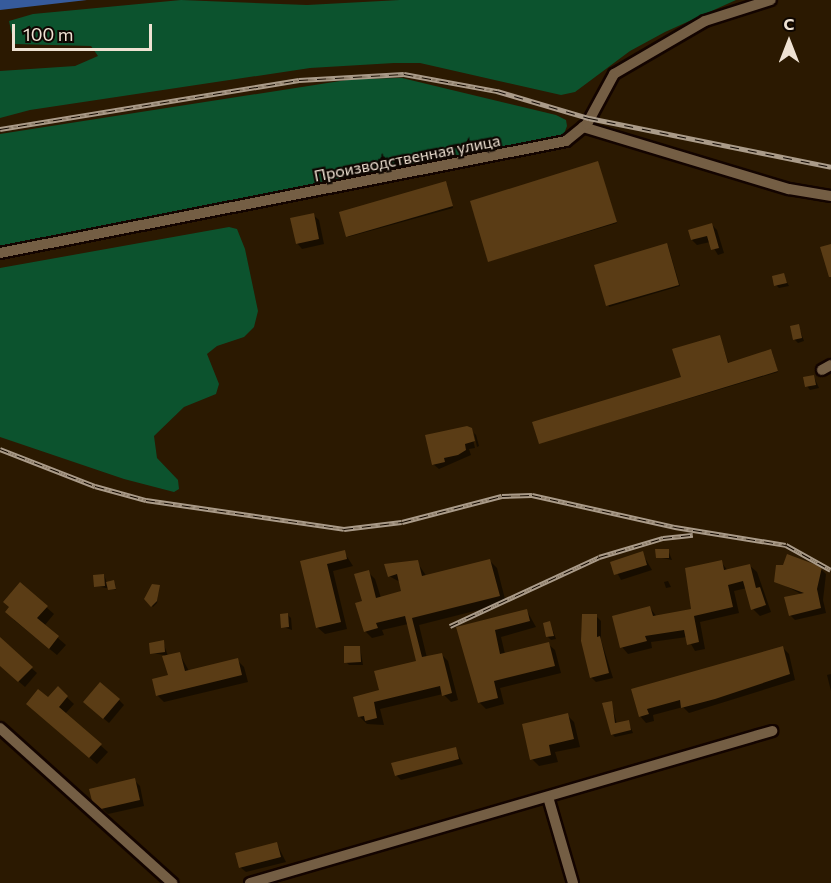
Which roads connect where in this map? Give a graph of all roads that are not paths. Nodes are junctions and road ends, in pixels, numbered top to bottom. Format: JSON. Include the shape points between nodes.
{"nodes":[{"id":1,"x":771,"y":0,"type":"edge"},
{"id":2,"x":583,"y":127,"type":"junction"},
{"id":3,"x":831,"y":196,"type":"edge"},
{"id":4,"x":0,"y":253,"type":"edge"},
{"id":5,"x":0,"y":728,"type":"edge"},
{"id":6,"x":772,"y":730,"type":"dead end"},
{"id":7,"x":548,"y":797,"type":"junction"},
{"id":8,"x":172,"y":883,"type":"edge"},
{"id":9,"x":250,"y":883,"type":"edge"},
{"id":10,"x":573,"y":883,"type":"edge"}],
"edges":[{"from":1,"to":2,"type":"street","name":"Производственная улица","via":[[705,21],[614,74]]},
{"from":2,"to":3,"type":"street","via":[[789,189]]},
{"from":2,"to":4,"type":"street","name":"Производственная улица","via":[[566,141],[550,145]]},
{"from":5,"to":8,"type":"street"},
{"from":6,"to":7,"type":"street"},
{"from":7,"to":9,"type":"street"},
{"from":7,"to":10,"type":"street"}]}
